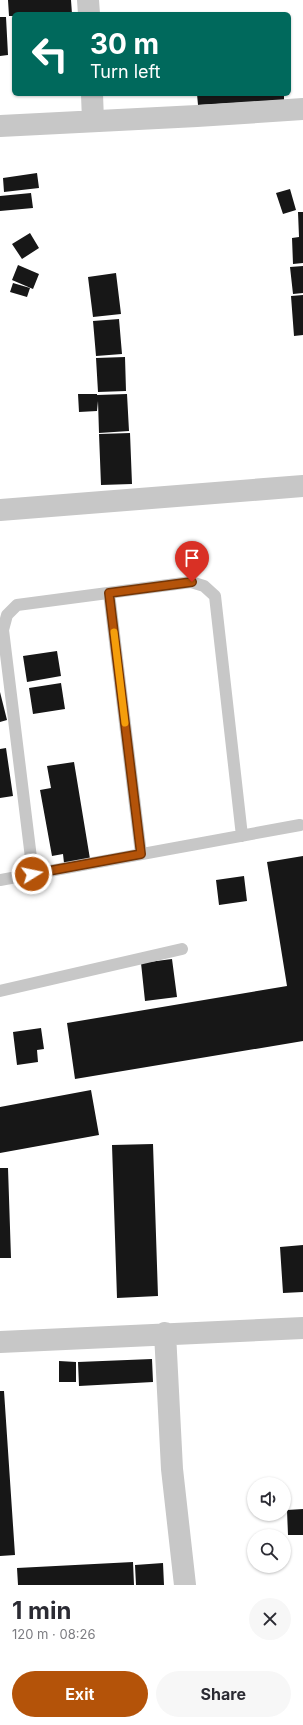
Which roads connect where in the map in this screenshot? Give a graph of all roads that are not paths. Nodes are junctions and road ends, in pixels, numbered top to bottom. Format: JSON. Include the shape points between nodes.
{"nodes":[{"id":1,"x":88,"y":0,"type":"edge"},
{"id":2,"x":88,"y":12,"type":"edge"},
{"id":3,"x":92,"y":96,"type":"edge"},
{"id":4,"x":303,"y":109,"type":"edge"},
{"id":5,"x":93,"y":121,"type":"junction"},
{"id":6,"x":0,"y":126,"type":"edge"},
{"id":7,"x":303,"y":486,"type":"edge"},
{"id":8,"x":0,"y":510,"type":"edge"},
{"id":9,"x":109,"y":593,"type":"junction"},
{"id":10,"x":300,"y":825,"type":"dead end"},
{"id":11,"x":242,"y":836,"type":"junction"},
{"id":12,"x":141,"y":854,"type":"junction"},
{"id":13,"x":32,"y":874,"type":"junction"},
{"id":14,"x":0,"y":880,"type":"edge"},
{"id":15,"x":182,"y":949,"type":"dead end"},
{"id":16,"x":0,"y":991,"type":"edge"},
{"id":17,"x":303,"y":1328,"type":"edge"},
{"id":18,"x":166,"y":1334,"type":"junction"},
{"id":19,"x":0,"y":1342,"type":"edge"},
{"id":20,"x":184,"y":1585,"type":"edge"}],
"edges":[{"from":1,"to":2,"type":"street"},
{"from":3,"to":5,"type":"street"},
{"from":4,"to":5,"type":"street"},
{"from":5,"to":6,"type":"street"},
{"from":7,"to":8,"type":"street"},
{"from":9,"to":11,"type":"lane","via":[[192,582],[204,586],[215,596]]},
{"from":9,"to":12,"type":"lane"},
{"from":9,"to":13,"type":"lane","via":[[17,605],[7,615],[3,630]]},
{"from":10,"to":11,"type":"lane"},
{"from":11,"to":12,"type":"lane"},
{"from":12,"to":13,"type":"lane"},
{"from":13,"to":14,"type":"lane"},
{"from":15,"to":16,"type":"lane"},
{"from":17,"to":18,"type":"street"},
{"from":18,"to":19,"type":"street"},
{"from":18,"to":20,"type":"street","via":[[172,1469]]}]}
